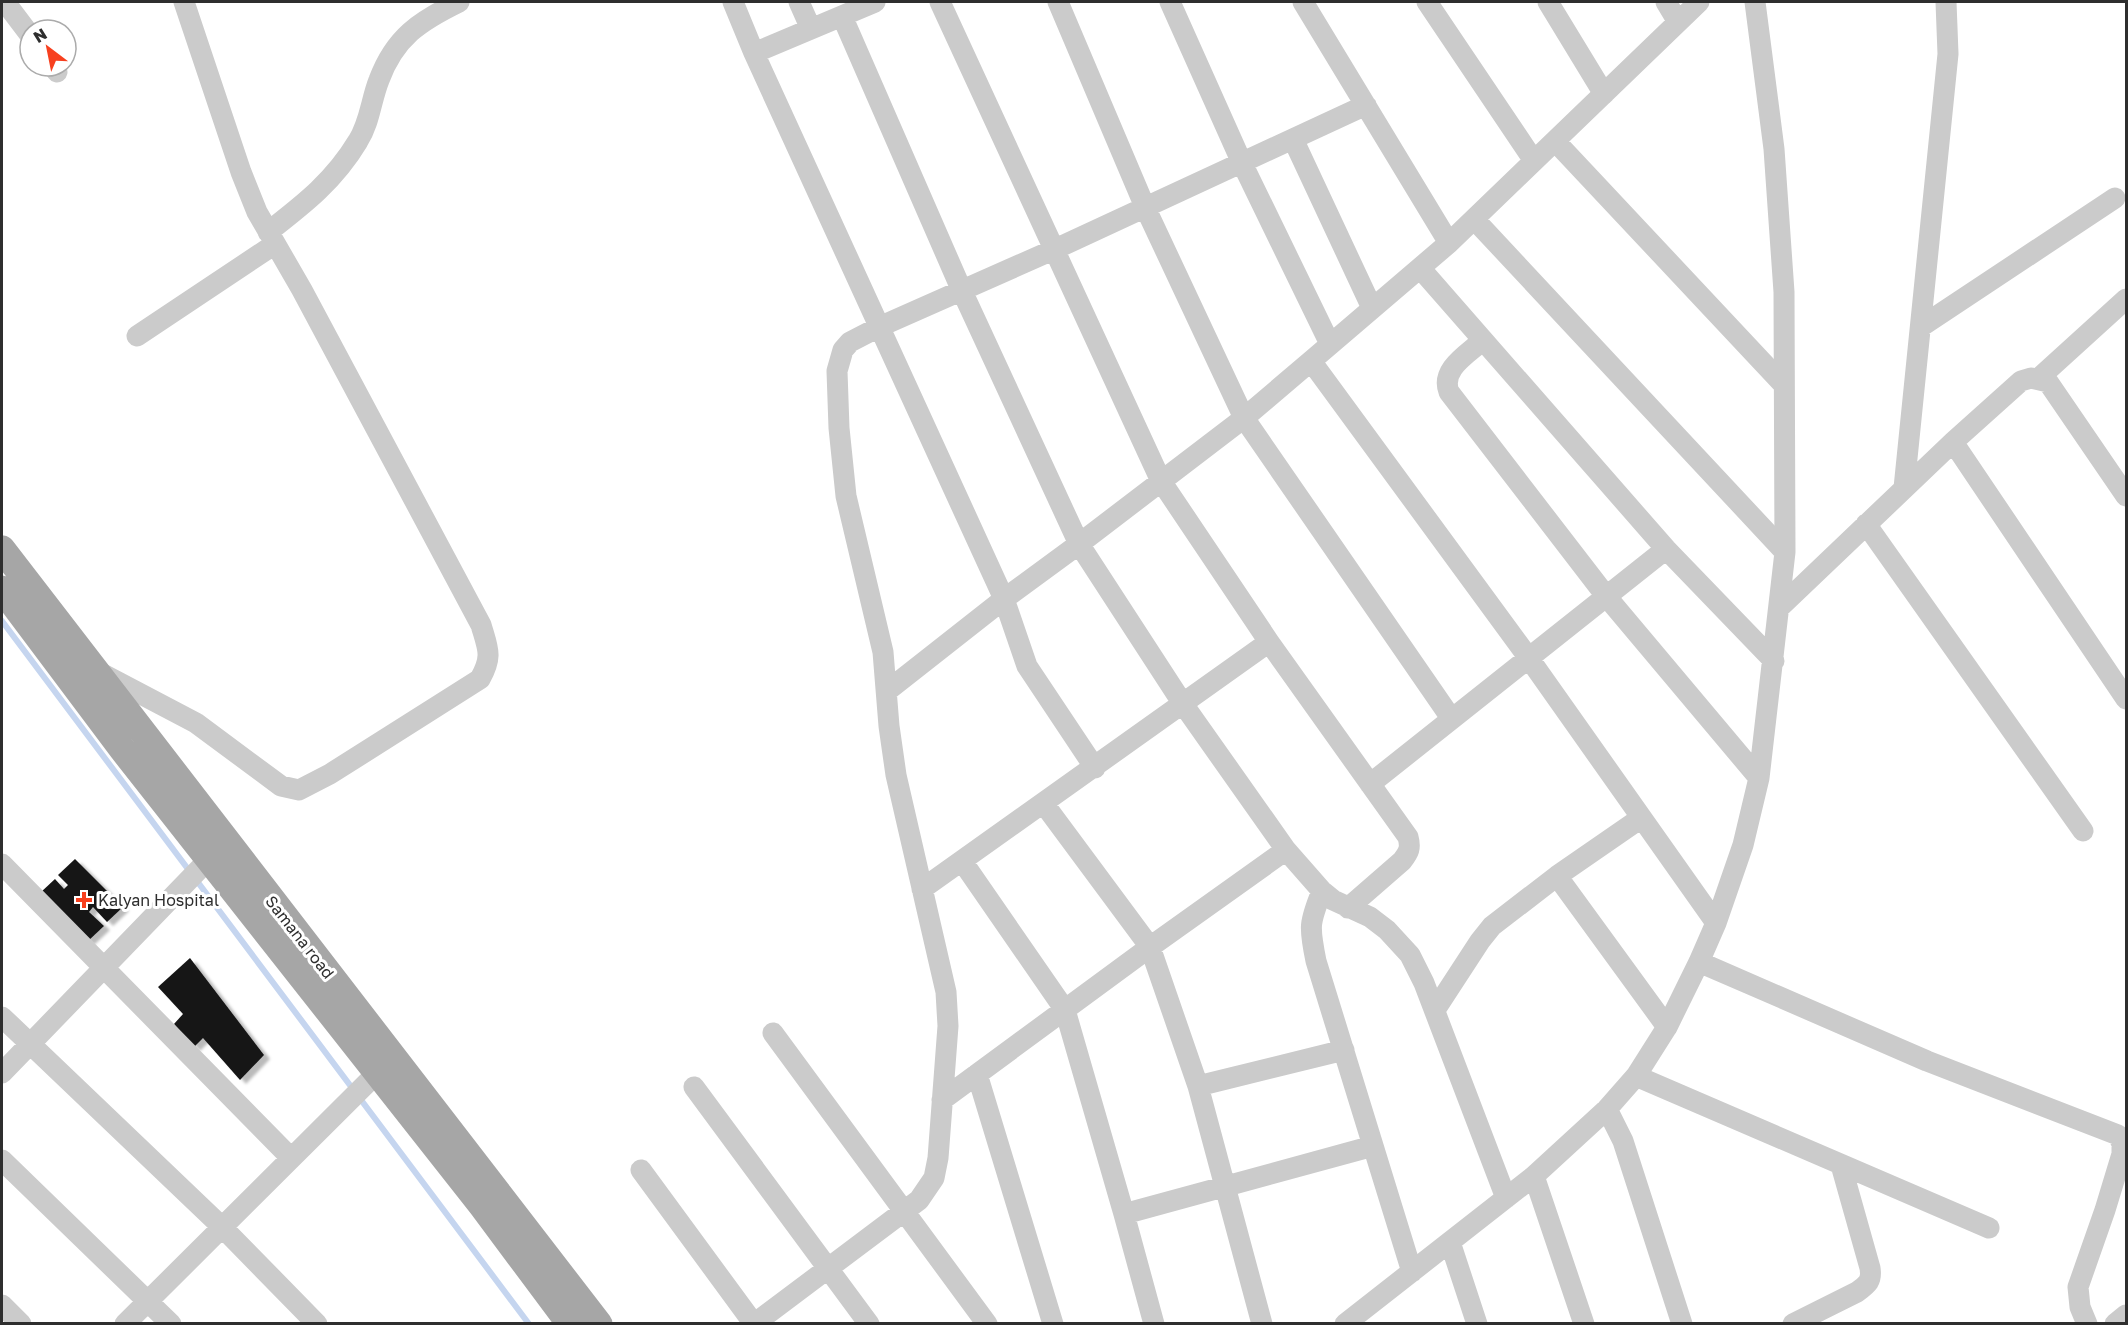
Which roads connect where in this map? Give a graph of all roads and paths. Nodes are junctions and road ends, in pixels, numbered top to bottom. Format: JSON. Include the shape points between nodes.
{"nodes":[{"id":1,"x":5,"y":2,"type":"edge"},
{"id":2,"x":184,"y":2,"type":"edge"},
{"id":3,"x":459,"y":2,"type":"edge"},
{"id":4,"x":733,"y":2,"type":"edge"},
{"id":5,"x":799,"y":2,"type":"edge"},
{"id":6,"x":875,"y":2,"type":"edge"},
{"id":7,"x":940,"y":2,"type":"edge"},
{"id":8,"x":1058,"y":2,"type":"edge"},
{"id":9,"x":1170,"y":2,"type":"edge"},
{"id":10,"x":1303,"y":2,"type":"edge"},
{"id":11,"x":1427,"y":2,"type":"edge"},
{"id":12,"x":1548,"y":2,"type":"edge"},
{"id":13,"x":1666,"y":2,"type":"edge"},
{"id":14,"x":1699,"y":2,"type":"edge"},
{"id":15,"x":1755,"y":2,"type":"edge"},
{"id":16,"x":1946,"y":2,"type":"edge"},
{"id":17,"x":842,"y":16,"type":"junction"},
{"id":18,"x":18,"y":19,"type":"edge"},
{"id":19,"x":1678,"y":22,"type":"junction"},
{"id":20,"x":811,"y":29,"type":"junction"},
{"id":21,"x":754,"y":53,"type":"junction"},
{"id":22,"x":1604,"y":94,"type":"junction"},
{"id":23,"x":1366,"y":105,"type":"junction"},
{"id":24,"x":1293,"y":139,"type":"junction"},
{"id":25,"x":1555,"y":141,"type":"junction"},
{"id":26,"x":1534,"y":161,"type":"junction"},
{"id":27,"x":1242,"y":162,"type":"junction"},
{"id":28,"x":2115,"y":198,"type":"dead end"},
{"id":29,"x":1145,"y":207,"type":"junction"},
{"id":30,"x":1474,"y":219,"type":"junction"},
{"id":31,"x":272,"y":238,"type":"junction"},
{"id":32,"x":1449,"y":243,"type":"junction"},
{"id":33,"x":1053,"y":250,"type":"junction"},
{"id":34,"x":1420,"y":268,"type":"junction"},
{"id":35,"x":962,"y":291,"type":"junction"},
{"id":36,"x":2127,"y":299,"type":"edge"},
{"id":37,"x":1372,"y":309,"type":"junction"},
{"id":38,"x":1922,"y":326,"type":"junction"},
{"id":39,"x":879,"y":327,"type":"junction"},
{"id":40,"x":137,"y":336,"type":"dead end"},
{"id":41,"x":1483,"y":340,"type":"junction"},
{"id":42,"x":1330,"y":344,"type":"junction"},
{"id":43,"x":1311,"y":361,"type":"junction"},
{"id":44,"x":2039,"y":378,"type":"junction"},
{"id":45,"x":1784,"y":385,"type":"junction"},
{"id":46,"x":1244,"y":418,"type":"junction"},
{"id":47,"x":1953,"y":442,"type":"junction"},
{"id":48,"x":1161,"y":481,"type":"junction"},
{"id":49,"x":1904,"y":488,"type":"junction"},
{"id":50,"x":2127,"y":496,"type":"edge"},
{"id":51,"x":1866,"y":525,"type":"junction"},
{"id":52,"x":1079,"y":544,"type":"junction"},
{"id":53,"x":2,"y":549,"type":"edge"},
{"id":54,"x":1666,"y":549,"type":"junction"},
{"id":55,"x":1785,"y":552,"type":"junction"},
{"id":56,"x":2,"y":589,"type":"edge"},
{"id":57,"x":1606,"y":596,"type":"junction"},
{"id":58,"x":1004,"y":599,"type":"junction"},
{"id":59,"x":1779,"y":608,"type":"junction"},
{"id":60,"x":1269,"y":642,"type":"junction"},
{"id":61,"x":1528,"y":657,"type":"junction"},
{"id":62,"x":1774,"y":661,"type":"junction"},
{"id":63,"x":93,"y":669,"type":"junction"},
{"id":64,"x":887,"y":692,"type":"junction"},
{"id":65,"x":2127,"y":699,"type":"edge"},
{"id":66,"x":1183,"y":704,"type":"junction"},
{"id":67,"x":1451,"y":718,"type":"junction"},
{"id":68,"x":1095,"y":768,"type":"junction"},
{"id":69,"x":1759,"y":778,"type":"junction"},
{"id":70,"x":1370,"y":784,"type":"junction"},
{"id":71,"x":1044,"y":804,"type":"junction"},
{"id":72,"x":1641,"y":818,"type":"junction"},
{"id":73,"x":2083,"y":831,"type":"dead end"},
{"id":74,"x":1286,"y":850,"type":"junction"},
{"id":75,"x":962,"y":861,"type":"junction"},
{"id":76,"x":2,"y":864,"type":"edge"},
{"id":77,"x":202,"y":867,"type":"junction"},
{"id":78,"x":1557,"y":876,"type":"junction"},
{"id":79,"x":922,"y":889,"type":"junction"},
{"id":80,"x":1322,"y":891,"type":"junction"},
{"id":81,"x":1348,"y":908,"type":"junction"},
{"id":82,"x":1716,"y":923,"type":"junction"},
{"id":83,"x":1150,"y":947,"type":"junction"},
{"id":84,"x":1699,"y":962,"type":"junction"},
{"id":85,"x":103,"y":968,"type":"junction"},
{"id":86,"x":1065,"y":1010,"type":"junction"},
{"id":87,"x":1435,"y":1011,"type":"junction"},
{"id":88,"x":2,"y":1017,"type":"edge"},
{"id":89,"x":1667,"y":1026,"type":"junction"},
{"id":90,"x":773,"y":1033,"type":"dead end"},
{"id":91,"x":29,"y":1044,"type":"junction"},
{"id":92,"x":1344,"y":1050,"type":"junction"},
{"id":93,"x":2,"y":1073,"type":"edge"},
{"id":94,"x":977,"y":1074,"type":"junction"},
{"id":95,"x":1636,"y":1076,"type":"junction"},
{"id":96,"x":1197,"y":1086,"type":"junction"},
{"id":97,"x":694,"y":1087,"type":"dead end"},
{"id":98,"x":361,"y":1089,"type":"junction"},
{"id":99,"x":942,"y":1100,"type":"junction"},
{"id":100,"x":1607,"y":1109,"type":"junction"},
{"id":101,"x":1373,"y":1146,"type":"junction"},
{"id":102,"x":291,"y":1158,"type":"junction"},
{"id":103,"x":2,"y":1160,"type":"edge"},
{"id":104,"x":1841,"y":1165,"type":"junction"},
{"id":105,"x":641,"y":1170,"type":"dead end"},
{"id":106,"x":1534,"y":1176,"type":"junction"},
{"id":107,"x":1225,"y":1187,"type":"junction"},
{"id":108,"x":1506,"y":1198,"type":"junction"},
{"id":109,"x":905,"y":1212,"type":"junction"},
{"id":110,"x":1124,"y":1214,"type":"junction"},
{"id":111,"x":509,"y":1224,"type":"junction"},
{"id":112,"x":222,"y":1227,"type":"junction"},
{"id":113,"x":1989,"y":1228,"type":"dead end"},
{"id":114,"x":1450,"y":1242,"type":"junction"},
{"id":115,"x":828,"y":1269,"type":"junction"},
{"id":116,"x":1412,"y":1272,"type":"junction"},
{"id":117,"x":148,"y":1299,"type":"junction"},
{"id":118,"x":2,"y":1305,"type":"edge"},
{"id":119,"x":2127,"y":1315,"type":"edge"},
{"id":120,"x":1365,"y":1317,"type":"edge"},
{"id":121,"x":21,"y":1323,"type":"edge"},
{"id":122,"x":124,"y":1323,"type":"edge"},
{"id":123,"x":171,"y":1323,"type":"edge"},
{"id":124,"x":317,"y":1323,"type":"edge"},
{"id":125,"x":570,"y":1323,"type":"edge"},
{"id":126,"x":599,"y":1323,"type":"edge"},
{"id":127,"x":754,"y":1323,"type":"edge"},
{"id":128,"x":869,"y":1323,"type":"edge"},
{"id":129,"x":987,"y":1323,"type":"edge"},
{"id":130,"x":1053,"y":1323,"type":"edge"},
{"id":131,"x":1154,"y":1323,"type":"edge"},
{"id":132,"x":1263,"y":1323,"type":"edge"},
{"id":133,"x":1346,"y":1323,"type":"edge"},
{"id":134,"x":1477,"y":1323,"type":"edge"},
{"id":135,"x":1584,"y":1323,"type":"edge"},
{"id":136,"x":1682,"y":1323,"type":"edge"},
{"id":137,"x":1796,"y":1323,"type":"edge"},
{"id":138,"x":2087,"y":1323,"type":"edge"},
{"id":139,"x":2115,"y":1323,"type":"edge"}],
"edges":[{"from":1,"to":18,"type":"street"},
{"from":2,"to":31,"type":"street","via":[[241,172]]},
{"from":3,"to":31,"type":"street","via":[[413,27],[397,46],[379,80],[359,140],[314,197]]},
{"from":4,"to":21,"type":"street"},
{"from":5,"to":20,"type":"street"},
{"from":6,"to":17,"type":"street"},
{"from":7,"to":33,"type":"street"},
{"from":8,"to":29,"type":"street"},
{"from":9,"to":27,"type":"street"},
{"from":10,"to":23,"type":"street"},
{"from":11,"to":26,"type":"street"},
{"from":12,"to":22,"type":"street"},
{"from":13,"to":19,"type":"street"},
{"from":14,"to":19,"type":"street"},
{"from":15,"to":45,"type":"street","via":[[1774,149],[1784,292]]},
{"from":16,"to":38,"type":"street","via":[[1948,54]]},
{"from":17,"to":20,"type":"street"},
{"from":17,"to":35,"type":"street"},
{"from":19,"to":22,"type":"street"},
{"from":20,"to":21,"type":"street"},
{"from":21,"to":39,"type":"street"},
{"from":22,"to":25,"type":"street"},
{"from":23,"to":24,"type":"street"},
{"from":23,"to":32,"type":"street"},
{"from":24,"to":27,"type":"street"},
{"from":24,"to":37,"type":"street"},
{"from":25,"to":26,"type":"street"},
{"from":25,"to":45,"type":"street"},
{"from":26,"to":30,"type":"street"},
{"from":27,"to":29,"type":"street"},
{"from":27,"to":42,"type":"street"},
{"from":28,"to":38,"type":"street"},
{"from":29,"to":33,"type":"street"},
{"from":29,"to":46,"type":"street"},
{"from":30,"to":32,"type":"street"},
{"from":30,"to":55,"type":"street"},
{"from":31,"to":40,"type":"street"},
{"from":31,"to":63,"type":"street","via":[[481,625],[489,664],[480,679],[300,790],[281,786],[196,723]]},
{"from":32,"to":34,"type":"street"},
{"from":33,"to":35,"type":"street"},
{"from":33,"to":48,"type":"street"},
{"from":34,"to":37,"type":"street"},
{"from":34,"to":41,"type":"street"},
{"from":35,"to":39,"type":"street"},
{"from":35,"to":52,"type":"street"},
{"from":36,"to":44,"type":"street"},
{"from":37,"to":42,"type":"street"},
{"from":38,"to":49,"type":"street"},
{"from":39,"to":58,"type":"street"},
{"from":39,"to":64,"type":"street","via":[[850,342],[843,350],[837,371],[846,496],[883,652]]},
{"from":41,"to":54,"type":"street"},
{"from":41,"to":57,"type":"street","via":[[1451,369],[1446,384],[1449,392]]},
{"from":42,"to":43,"type":"street"},
{"from":43,"to":46,"type":"street"},
{"from":43,"to":61,"type":"street"},
{"from":44,"to":47,"type":"street","via":[[2021,381]]},
{"from":44,"to":50,"type":"street","via":[[2048,382]]},
{"from":45,"to":55,"type":"street"},
{"from":46,"to":48,"type":"street"},
{"from":46,"to":67,"type":"street"},
{"from":47,"to":49,"type":"street"},
{"from":47,"to":65,"type":"street"},
{"from":48,"to":52,"type":"street"},
{"from":48,"to":60,"type":"street"},
{"from":49,"to":51,"type":"street"},
{"from":51,"to":59,"type":"street"},
{"from":51,"to":73,"type":"street"},
{"from":52,"to":58,"type":"street"},
{"from":52,"to":66,"type":"street"},
{"from":53,"to":63,"type":"main road","name":"Samana road"},
{"from":54,"to":57,"type":"street"},
{"from":54,"to":62,"type":"street"},
{"from":55,"to":59,"type":"street"},
{"from":56,"to":77,"type":"main road","name":"Samana road","via":[[122,749]]},
{"from":57,"to":61,"type":"street"},
{"from":57,"to":69,"type":"street"},
{"from":58,"to":64,"type":"street"},
{"from":58,"to":68,"type":"street","via":[[1027,666]]},
{"from":59,"to":62,"type":"street"},
{"from":60,"to":66,"type":"street"},
{"from":60,"to":70,"type":"street"},
{"from":61,"to":67,"type":"street"},
{"from":61,"to":72,"type":"street"},
{"from":62,"to":69,"type":"street"},
{"from":63,"to":77,"type":"main road","name":"Samana road"},
{"from":64,"to":79,"type":"street","via":[[897,776]]},
{"from":66,"to":68,"type":"street"},
{"from":66,"to":74,"type":"street"},
{"from":67,"to":70,"type":"street"},
{"from":68,"to":71,"type":"street"},
{"from":69,"to":82,"type":"street","via":[[1743,845]]},
{"from":70,"to":81,"type":"street","via":[[1408,837],[1409,852]]},
{"from":71,"to":75,"type":"street"},
{"from":71,"to":83,"type":"street"},
{"from":72,"to":78,"type":"street"},
{"from":72,"to":82,"type":"street"},
{"from":74,"to":80,"type":"street"},
{"from":74,"to":83,"type":"street"},
{"from":75,"to":79,"type":"street"},
{"from":75,"to":86,"type":"street"},
{"from":76,"to":85,"type":"street"},
{"from":77,"to":85,"type":"street"},
{"from":77,"to":98,"type":"main road","name":"Samana road"},
{"from":77,"to":111,"type":"main road","name":"Samana road"},
{"from":78,"to":87,"type":"street","via":[[1492,926]]},
{"from":78,"to":89,"type":"street"},
{"from":79,"to":99,"type":"street","via":[[946,992],[948,1026]]},
{"from":80,"to":81,"type":"street"},
{"from":80,"to":92,"type":"street","via":[[1311,919],[1311,936]]},
{"from":81,"to":87,"type":"street","via":[[1370,917],[1400,942],[1410,955]]},
{"from":82,"to":84,"type":"street"},
{"from":83,"to":86,"type":"street"},
{"from":83,"to":96,"type":"street"},
{"from":84,"to":89,"type":"street"},
{"from":84,"to":138,"type":"street","via":[[1927,1061],[2111,1132],[2122,1144],[2122,1154],[2078,1287]]},
{"from":85,"to":91,"type":"street"},
{"from":85,"to":102,"type":"street"},
{"from":86,"to":94,"type":"street"},
{"from":86,"to":110,"type":"street"},
{"from":87,"to":108,"type":"street"},
{"from":88,"to":91,"type":"street"},
{"from":89,"to":95,"type":"street"},
{"from":90,"to":109,"type":"street"},
{"from":91,"to":93,"type":"street"},
{"from":91,"to":112,"type":"street"},
{"from":92,"to":96,"type":"street"},
{"from":92,"to":101,"type":"street"},
{"from":94,"to":99,"type":"street"},
{"from":94,"to":130,"type":"street"},
{"from":95,"to":100,"type":"street"},
{"from":95,"to":104,"type":"street"},
{"from":96,"to":107,"type":"street"},
{"from":97,"to":115,"type":"street"},
{"from":98,"to":102,"type":"street"},
{"from":98,"to":111,"type":"main road","name":"Samana road"},
{"from":99,"to":109,"type":"street","via":[[934,1178],[920,1200]]},
{"from":100,"to":106,"type":"street"},
{"from":100,"to":136,"type":"street","via":[[1623,1141]]},
{"from":101,"to":107,"type":"street"},
{"from":101,"to":116,"type":"street"},
{"from":102,"to":112,"type":"street"},
{"from":103,"to":117,"type":"street"},
{"from":104,"to":113,"type":"street"},
{"from":104,"to":137,"type":"street","via":[[1871,1279],[1857,1292]]},
{"from":105,"to":127,"type":"street"},
{"from":106,"to":108,"type":"street"},
{"from":106,"to":135,"type":"street"},
{"from":107,"to":110,"type":"street"},
{"from":107,"to":132,"type":"street"},
{"from":108,"to":114,"type":"street"},
{"from":109,"to":115,"type":"street"},
{"from":109,"to":129,"type":"street"},
{"from":110,"to":131,"type":"street"},
{"from":111,"to":125,"type":"main road","name":"Samana road"},
{"from":111,"to":126,"type":"main road","name":"Samana road"},
{"from":112,"to":117,"type":"street"},
{"from":112,"to":124,"type":"street"},
{"from":114,"to":116,"type":"street"},
{"from":114,"to":134,"type":"street"},
{"from":115,"to":127,"type":"street"},
{"from":115,"to":128,"type":"street"},
{"from":116,"to":120,"type":"street"},
{"from":117,"to":122,"type":"street"},
{"from":117,"to":123,"type":"street"},
{"from":118,"to":121,"type":"street"},
{"from":119,"to":139,"type":"street"},
{"from":120,"to":133,"type":"street"}]}
